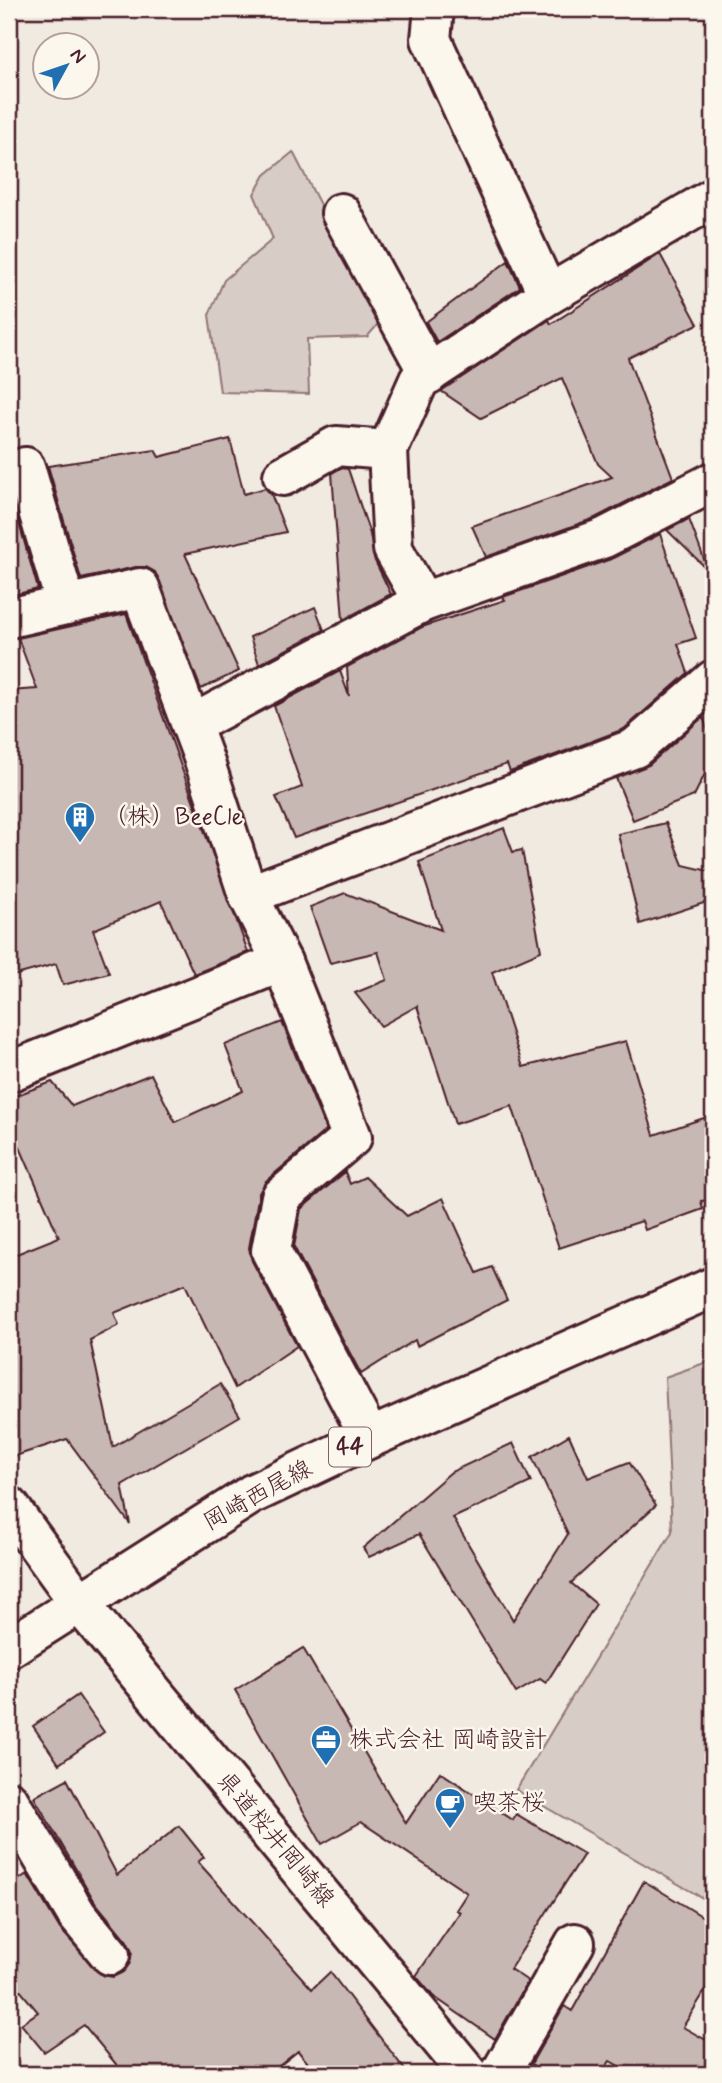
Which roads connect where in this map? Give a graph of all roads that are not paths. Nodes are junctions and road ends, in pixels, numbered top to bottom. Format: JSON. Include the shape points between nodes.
{"nodes":[{"id":1,"x":434,"y":9,"type":"edge"},
{"id":2,"x":713,"y":198,"type":"edge"},
{"id":3,"x":341,"y":213,"type":"dead end"},
{"id":4,"x":548,"y":295,"type":"junction"},
{"id":5,"x":429,"y":374,"type":"junction"},
{"id":6,"x":388,"y":450,"type":"junction"},
{"id":7,"x":25,"y":467,"type":"dead end"},
{"id":8,"x":283,"y":476,"type":"dead end"},
{"id":9,"x":713,"y":482,"type":"edge"},
{"id":10,"x":423,"y":602,"type":"junction"},
{"id":11,"x":66,"y":605,"type":"junction"},
{"id":12,"x":9,"y":618,"type":"edge"},
{"id":13,"x":713,"y":680,"type":"edge"},
{"id":14,"x":191,"y":725,"type":"junction"},
{"id":15,"x":248,"y":895,"type":"junction"},
{"id":16,"x":282,"y":962,"type":"junction"},
{"id":17,"x":9,"y":1072,"type":"edge"},
{"id":18,"x":713,"y":1287,"type":"edge"},
{"id":19,"x":370,"y":1438,"type":"junction"},
{"id":20,"x":9,"y":1506,"type":"edge"},
{"id":21,"x":81,"y":1605,"type":"junction"},
{"id":22,"x":9,"y":1648,"type":"edge"},
{"id":23,"x":9,"y":1801,"type":"edge"},
{"id":24,"x":575,"y":1943,"type":"dead end"},
{"id":25,"x":110,"y":1955,"type":"dead end"},
{"id":26,"x":469,"y":2074,"type":"edge"},
{"id":27,"x":500,"y":2074,"type":"edge"}],
"edges":[{"from":1,"to":4,"type":"street","via":[[431,39]]},
{"from":2,"to":4,"type":"street"},
{"from":3,"to":5,"type":"street"},
{"from":4,"to":5,"type":"street"},
{"from":5,"to":6,"type":"street","via":[[419,380]]},
{"from":6,"to":8,"type":"street","via":[[336,446]]},
{"from":6,"to":10,"type":"street","via":[[393,549]]},
{"from":7,"to":11,"type":"street"},
{"from":9,"to":10,"type":"street","via":[[604,538]]},
{"from":10,"to":14,"type":"street"},
{"from":11,"to":12,"type":"street"},
{"from":11,"to":14,"type":"street","via":[[140,588]]},
{"from":13,"to":15,"type":"street","via":[[635,748]]},
{"from":14,"to":15,"type":"street"},
{"from":15,"to":16,"type":"street"},
{"from":16,"to":17,"type":"street"},
{"from":16,"to":19,"type":"street","via":[[352,1137],[281,1197],[271,1251]]},
{"from":18,"to":19,"type":"street","name":"岡崎西尾線","number":"44"},
{"from":19,"to":21,"type":"street","name":"岡崎西尾線","number":"44","via":[[252,1494]]},
{"from":20,"to":21,"type":"street","name":"県道桜井岡崎線"},
{"from":21,"to":22,"type":"street","name":"岡崎西尾線","number":"44"},
{"from":21,"to":26,"type":"street","name":"県道桜井岡崎線"},
{"from":23,"to":25,"type":"street","via":[[77,1915]]},
{"from":24,"to":27,"type":"street"}]}
